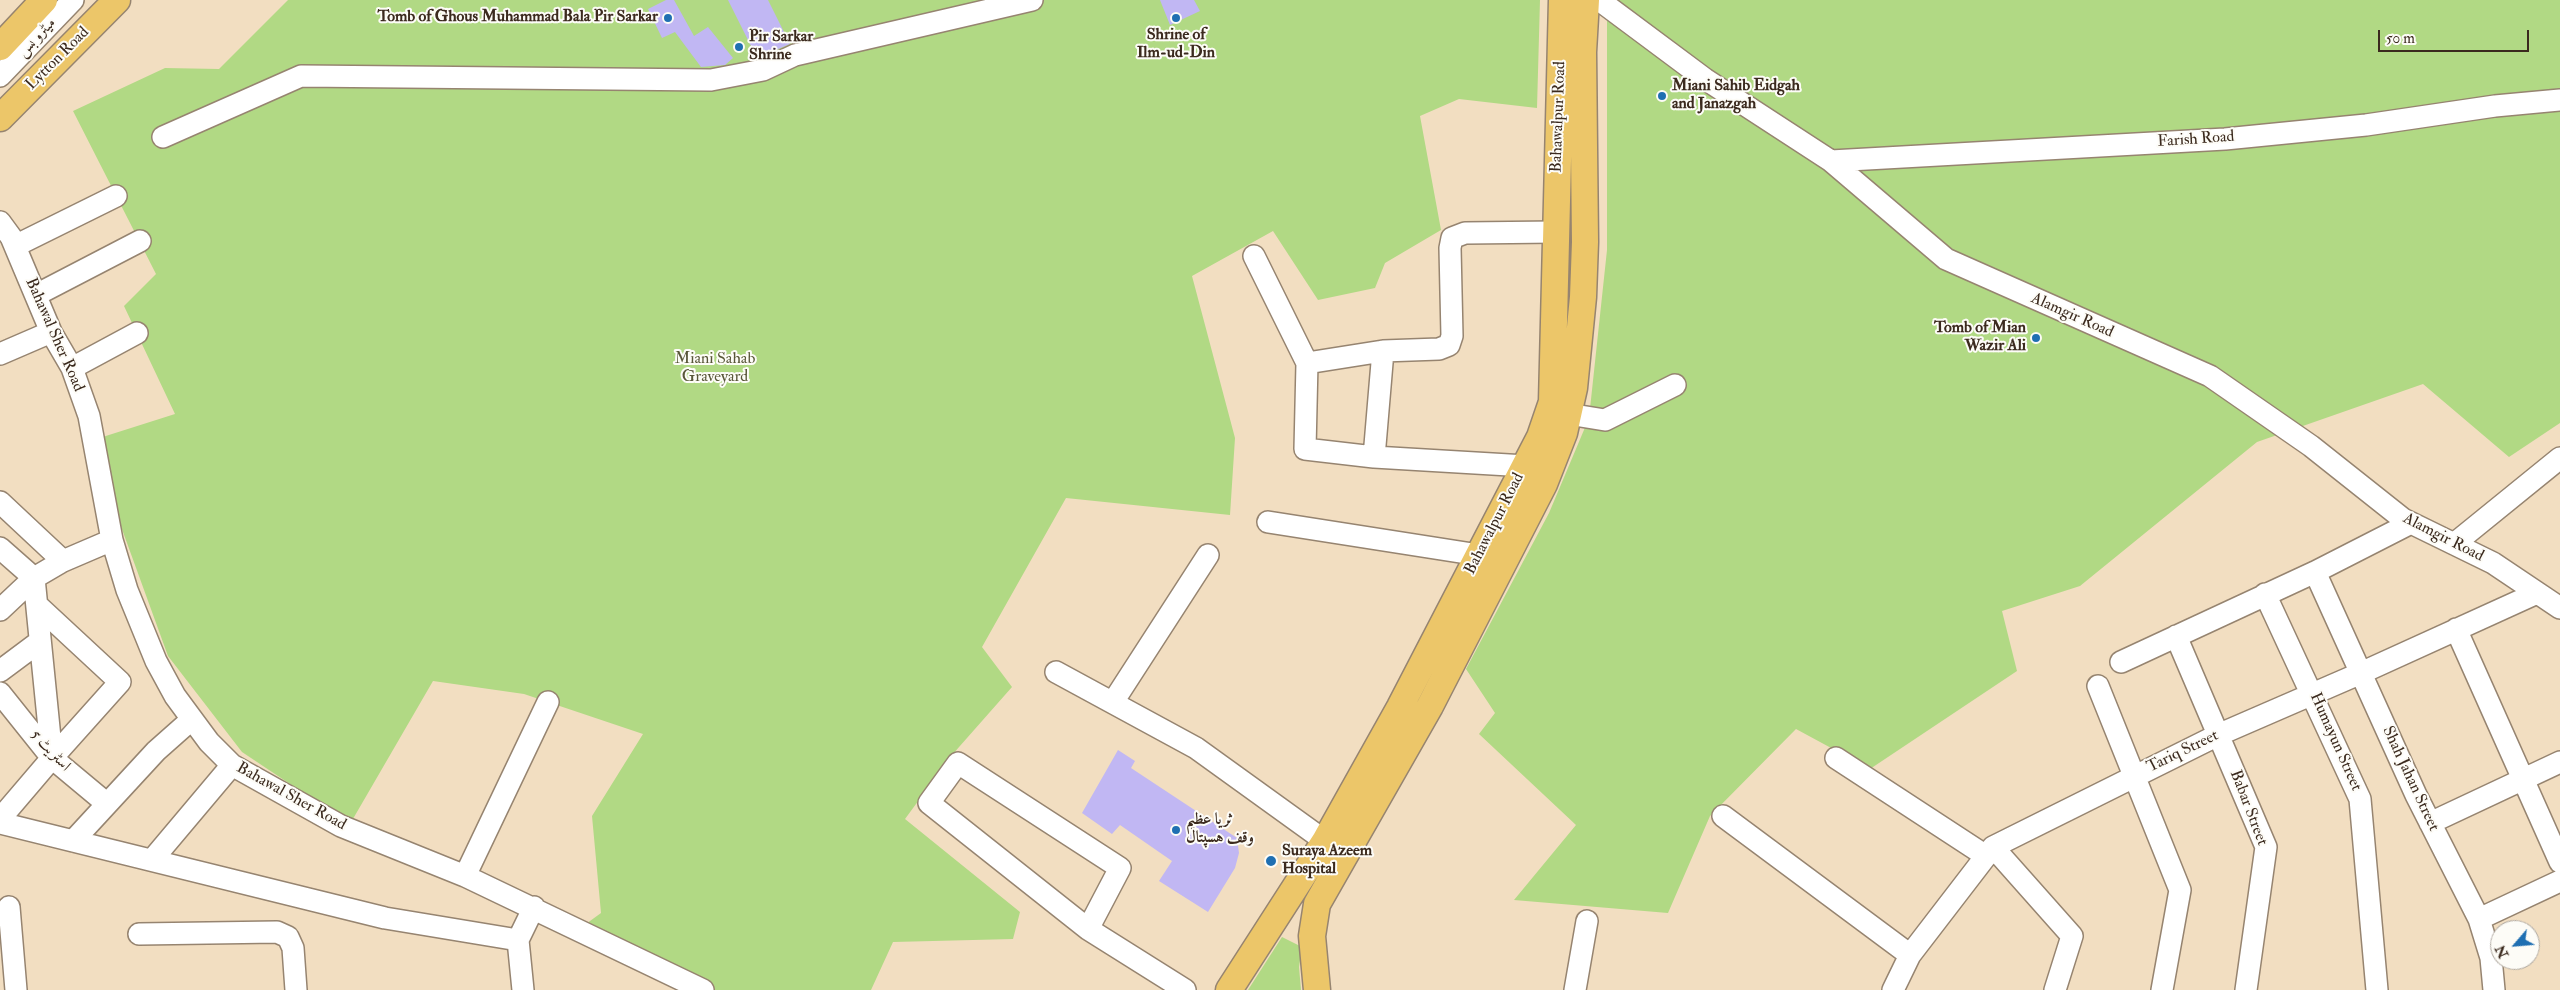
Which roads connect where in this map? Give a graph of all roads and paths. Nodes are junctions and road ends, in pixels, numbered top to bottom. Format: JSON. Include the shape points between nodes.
{"nodes":[{"id":1,"x":44,"y":0,"type":"edge"},
{"id":2,"x":73,"y":0,"type":"edge"},
{"id":3,"x":117,"y":0,"type":"edge"},
{"id":4,"x":1032,"y":0,"type":"edge"},
{"id":5,"x":1562,"y":0,"type":"edge"},
{"id":6,"x":1586,"y":0,"type":"edge"},
{"id":7,"x":1599,"y":0,"type":"edge"},
{"id":8,"x":0,"y":47,"type":"edge"},
{"id":9,"x":0,"y":76,"type":"edge"},
{"id":10,"x":2560,"y":100,"type":"edge"},
{"id":11,"x":0,"y":118,"type":"edge"},
{"id":12,"x":164,"y":137,"type":"dead end"},
{"id":13,"x":1831,"y":161,"type":"junction"},
{"id":14,"x":116,"y":196,"type":"dead end"},
{"id":15,"x":0,"y":222,"type":"edge"},
{"id":16,"x":1556,"y":232,"type":"junction"},
{"id":17,"x":140,"y":241,"type":"dead end"},
{"id":18,"x":15,"y":246,"type":"junction"},
{"id":19,"x":1254,"y":256,"type":"dead end"},
{"id":20,"x":36,"y":295,"type":"junction"},
{"id":21,"x":51,"y":332,"type":"junction"},
{"id":22,"x":137,"y":333,"type":"dead end"},
{"id":23,"x":1383,"y":351,"type":"junction"},
{"id":24,"x":0,"y":354,"type":"edge"},
{"id":25,"x":1307,"y":363,"type":"junction"},
{"id":26,"x":72,"y":368,"type":"junction"},
{"id":27,"x":1675,"y":385,"type":"dead end"},
{"id":28,"x":1568,"y":414,"type":"junction"},
{"id":29,"x":1374,"y":456,"type":"junction"},
{"id":30,"x":2560,"y":458,"type":"edge"},
{"id":31,"x":1526,"y":466,"type":"junction"},
{"id":32,"x":0,"y":502,"type":"edge"},
{"id":33,"x":1268,"y":522,"type":"dead end"},
{"id":34,"x":2411,"y":523,"type":"junction"},
{"id":35,"x":112,"y":540,"type":"junction"},
{"id":36,"x":2454,"y":544,"type":"junction"},
{"id":37,"x":0,"y":548,"type":"edge"},
{"id":38,"x":1208,"y":555,"type":"dead end"},
{"id":39,"x":1479,"y":555,"type":"junction"},
{"id":40,"x":63,"y":561,"type":"junction"},
{"id":41,"x":2315,"y":572,"type":"junction"},
{"id":42,"x":34,"y":578,"type":"junction"},
{"id":43,"x":2537,"y":592,"type":"junction"},
{"id":44,"x":2266,"y":594,"type":"junction"},
{"id":45,"x":37,"y":605,"type":"junction"},
{"id":46,"x":2560,"y":608,"type":"edge"},
{"id":47,"x":0,"y":610,"type":"edge"},
{"id":48,"x":2456,"y":630,"type":"junction"},
{"id":49,"x":2176,"y":636,"type":"junction"},
{"id":50,"x":39,"y":642,"type":"junction"},
{"id":51,"x":2121,"y":662,"type":"dead end"},
{"id":52,"x":0,"y":671,"type":"edge"},
{"id":53,"x":1056,"y":672,"type":"dead end"},
{"id":54,"x":2361,"y":673,"type":"junction"},
{"id":55,"x":2098,"y":686,"type":"dead end"},
{"id":56,"x":0,"y":693,"type":"edge"},
{"id":57,"x":2313,"y":694,"type":"junction"},
{"id":58,"x":548,"y":702,"type":"dead end"},
{"id":59,"x":1113,"y":702,"type":"junction"},
{"id":60,"x":191,"y":720,"type":"junction"},
{"id":61,"x":2218,"y":735,"type":"junction"},
{"id":62,"x":52,"y":758,"type":"junction"},
{"id":63,"x":1836,"y":758,"type":"dead end"},
{"id":64,"x":2560,"y":762,"type":"edge"},
{"id":65,"x":232,"y":765,"type":"junction"},
{"id":66,"x":2134,"y":776,"type":"junction"},
{"id":67,"x":2523,"y":780,"type":"junction"},
{"id":68,"x":106,"y":803,"type":"junction"},
{"id":69,"x":1723,"y":816,"type":"dead end"},
{"id":70,"x":0,"y":821,"type":"edge"},
{"id":71,"x":2430,"y":823,"type":"junction"},
{"id":72,"x":73,"y":841,"type":"junction"},
{"id":73,"x":1325,"y":841,"type":"junction"},
{"id":74,"x":1989,"y":852,"type":"junction"},
{"id":75,"x":152,"y":860,"type":"junction"},
{"id":76,"x":2560,"y":862,"type":"edge"},
{"id":77,"x":465,"y":876,"type":"junction"},
{"id":78,"x":2560,"y":881,"type":"edge"},
{"id":79,"x":9,"y":907,"type":"dead end"},
{"id":80,"x":534,"y":907,"type":"junction"},
{"id":81,"x":2479,"y":919,"type":"junction"},
{"id":82,"x":1587,"y":922,"type":"dead end"},
{"id":83,"x":1088,"y":929,"type":"junction"},
{"id":84,"x":140,"y":934,"type":"dead end"},
{"id":85,"x":518,"y":940,"type":"junction"},
{"id":86,"x":1910,"y":955,"type":"junction"},
{"id":87,"x":16,"y":990,"type":"edge"},
{"id":88,"x":296,"y":990,"type":"edge"},
{"id":89,"x":523,"y":990,"type":"edge"},
{"id":90,"x":704,"y":990,"type":"edge"},
{"id":91,"x":1185,"y":990,"type":"edge"},
{"id":92,"x":1229,"y":990,"type":"edge"},
{"id":93,"x":1317,"y":990,"type":"edge"},
{"id":94,"x":1575,"y":990,"type":"edge"},
{"id":95,"x":1893,"y":990,"type":"edge"},
{"id":96,"x":2055,"y":990,"type":"edge"},
{"id":97,"x":2162,"y":990,"type":"edge"},
{"id":98,"x":2246,"y":990,"type":"edge"},
{"id":99,"x":2377,"y":990,"type":"edge"},
{"id":100,"x":2494,"y":990,"type":"edge"}],
"edges":[{"from":1,"to":8,"type":"main road"},
{"from":2,"to":9,"type":"street","name":"میٹرو بس"},
{"from":3,"to":11,"type":"main road","name":"Lytton Road"},
{"from":4,"to":12,"type":"street","via":[[795,55],[763,70],[711,80],[301,76]]},
{"from":5,"to":16,"type":"main road","name":"Bahawalpur Road"},
{"from":6,"to":28,"type":"main road","name":"Bahawalpur Road","via":[[1583,297],[1574,388]]},
{"from":7,"to":13,"type":"street","name":"Alamgir Road","via":[[1705,79]]},
{"from":10,"to":13,"type":"street","name":"Farish Road","via":[[2366,125],[2225,138]]},
{"from":13,"to":34,"type":"street","name":"Alamgir Road","via":[[1946,258],[2210,376],[2311,446]]},
{"from":14,"to":18,"type":"street"},
{"from":15,"to":18,"type":"street","name":"Bahawal Sher Road"},
{"from":16,"to":23,"type":"street","via":[[1465,233],[1452,238],[1452,336],[1449,345]]},
{"from":16,"to":31,"type":"main road","name":"Bahawalpur Road","via":[[1552,402]]},
{"from":17,"to":20,"type":"street"},
{"from":18,"to":20,"type":"street","name":"Bahawal Sher Road"},
{"from":19,"to":25,"type":"street"},
{"from":20,"to":21,"type":"street","name":"Bahawal Sher Road"},
{"from":21,"to":24,"type":"street"},
{"from":21,"to":26,"type":"street","name":"Bahawal Sher Road"},
{"from":22,"to":26,"type":"street"},
{"from":23,"to":25,"type":"street"},
{"from":23,"to":29,"type":"street"},
{"from":25,"to":29,"type":"street","via":[[1305,450]]},
{"from":26,"to":35,"type":"street","name":"Bahawal Sher Road","via":[[89,416]]},
{"from":27,"to":28,"type":"street","via":[[1605,420]]},
{"from":28,"to":93,"type":"main road","name":"Bahawalpur Road","via":[[1544,484],[1430,706],[1318,904],[1312,936]]},
{"from":29,"to":31,"type":"street"},
{"from":30,"to":36,"type":"street"},
{"from":31,"to":39,"type":"main road","name":"Bahawalpur Road"},
{"from":32,"to":40,"type":"street"},
{"from":33,"to":39,"type":"street"},
{"from":34,"to":36,"type":"street","name":"Alamgir Road"},
{"from":34,"to":41,"type":"street"},
{"from":35,"to":40,"type":"street"},
{"from":35,"to":60,"type":"street","name":"Bahawal Sher Road","via":[[127,590],[156,661]]},
{"from":36,"to":43,"type":"street","name":"Alamgir Road","via":[[2494,563]]},
{"from":37,"to":42,"type":"street"},
{"from":38,"to":59,"type":"street"},
{"from":39,"to":73,"type":"main road","name":"Bahawalpur Road","via":[[1400,707]]},
{"from":40,"to":42,"type":"street"},
{"from":41,"to":44,"type":"street"},
{"from":41,"to":54,"type":"street","name":"Shah Jahan Street"},
{"from":42,"to":45,"type":"street"},
{"from":42,"to":47,"type":"street"},
{"from":43,"to":46,"type":"street","name":"Alamgir Road"},
{"from":43,"to":48,"type":"street","name":"Tariq Street"},
{"from":44,"to":49,"type":"street"},
{"from":44,"to":57,"type":"street","name":"Humayun Street"},
{"from":45,"to":50,"type":"street"},
{"from":45,"to":62,"type":"street","via":[[120,682]]},
{"from":48,"to":54,"type":"street","name":"Tariq Street"},
{"from":48,"to":67,"type":"street"},
{"from":49,"to":51,"type":"street"},
{"from":49,"to":61,"type":"street","name":"Babar Street"},
{"from":50,"to":52,"type":"street"},
{"from":50,"to":62,"type":"street"},
{"from":53,"to":59,"type":"street"},
{"from":54,"to":57,"type":"street","name":"Tariq Street"},
{"from":54,"to":71,"type":"street","name":"Shah Jahan Street"},
{"from":55,"to":66,"type":"street"},
{"from":56,"to":62,"type":"street","name":"اسٹریٹ 5"},
{"from":57,"to":61,"type":"street","name":"Tariq Street"},
{"from":57,"to":99,"type":"street","name":"Humayun Street","via":[[2360,799]]},
{"from":58,"to":77,"type":"street"},
{"from":59,"to":73,"type":"street","via":[[1196,748]]},
{"from":60,"to":65,"type":"street","name":"Bahawal Sher Road"},
{"from":60,"to":68,"type":"street"},
{"from":61,"to":66,"type":"street","name":"Tariq Street"},
{"from":61,"to":98,"type":"street","name":"Babar Street","via":[[2266,847]]},
{"from":62,"to":68,"type":"street","name":"اسٹریٹ 5"},
{"from":62,"to":70,"type":"street"},
{"from":63,"to":74,"type":"street"},
{"from":64,"to":67,"type":"street"},
{"from":65,"to":75,"type":"street"},
{"from":65,"to":77,"type":"street","name":"Bahawal Sher Road","via":[[341,826]]},
{"from":66,"to":74,"type":"street","name":"Tariq Street"},
{"from":66,"to":97,"type":"street","via":[[2180,890]]},
{"from":67,"to":71,"type":"street"},
{"from":67,"to":76,"type":"street"},
{"from":68,"to":72,"type":"street"},
{"from":69,"to":86,"type":"street"},
{"from":70,"to":72,"type":"street"},
{"from":71,"to":81,"type":"street","name":"Shah Jahan Street"},
{"from":72,"to":75,"type":"street"},
{"from":73,"to":92,"type":"main road","name":"Bahawalpur Road"},
{"from":74,"to":86,"type":"street","name":"Tariq Street"},
{"from":74,"to":96,"type":"street","via":[[2072,936]]},
{"from":75,"to":85,"type":"street","via":[[384,918]]},
{"from":77,"to":80,"type":"street","name":"Bahawal Sher Road"},
{"from":78,"to":81,"type":"street"},
{"from":79,"to":87,"type":"street"},
{"from":80,"to":85,"type":"street"},
{"from":80,"to":90,"type":"street","name":"Bahawal Sher Road"},
{"from":81,"to":100,"type":"street","name":"Shah Jahan Street","via":[[2491,958]]},
{"from":82,"to":94,"type":"street"},
{"from":83,"to":83,"type":"street","via":[[929,803],[958,763],[1120,868]]},
{"from":83,"to":91,"type":"street"},
{"from":84,"to":88,"type":"street","via":[[277,932],[288,937],[293,948]]},
{"from":85,"to":89,"type":"street"},
{"from":86,"to":95,"type":"street","name":"Tariq Street"}]}
